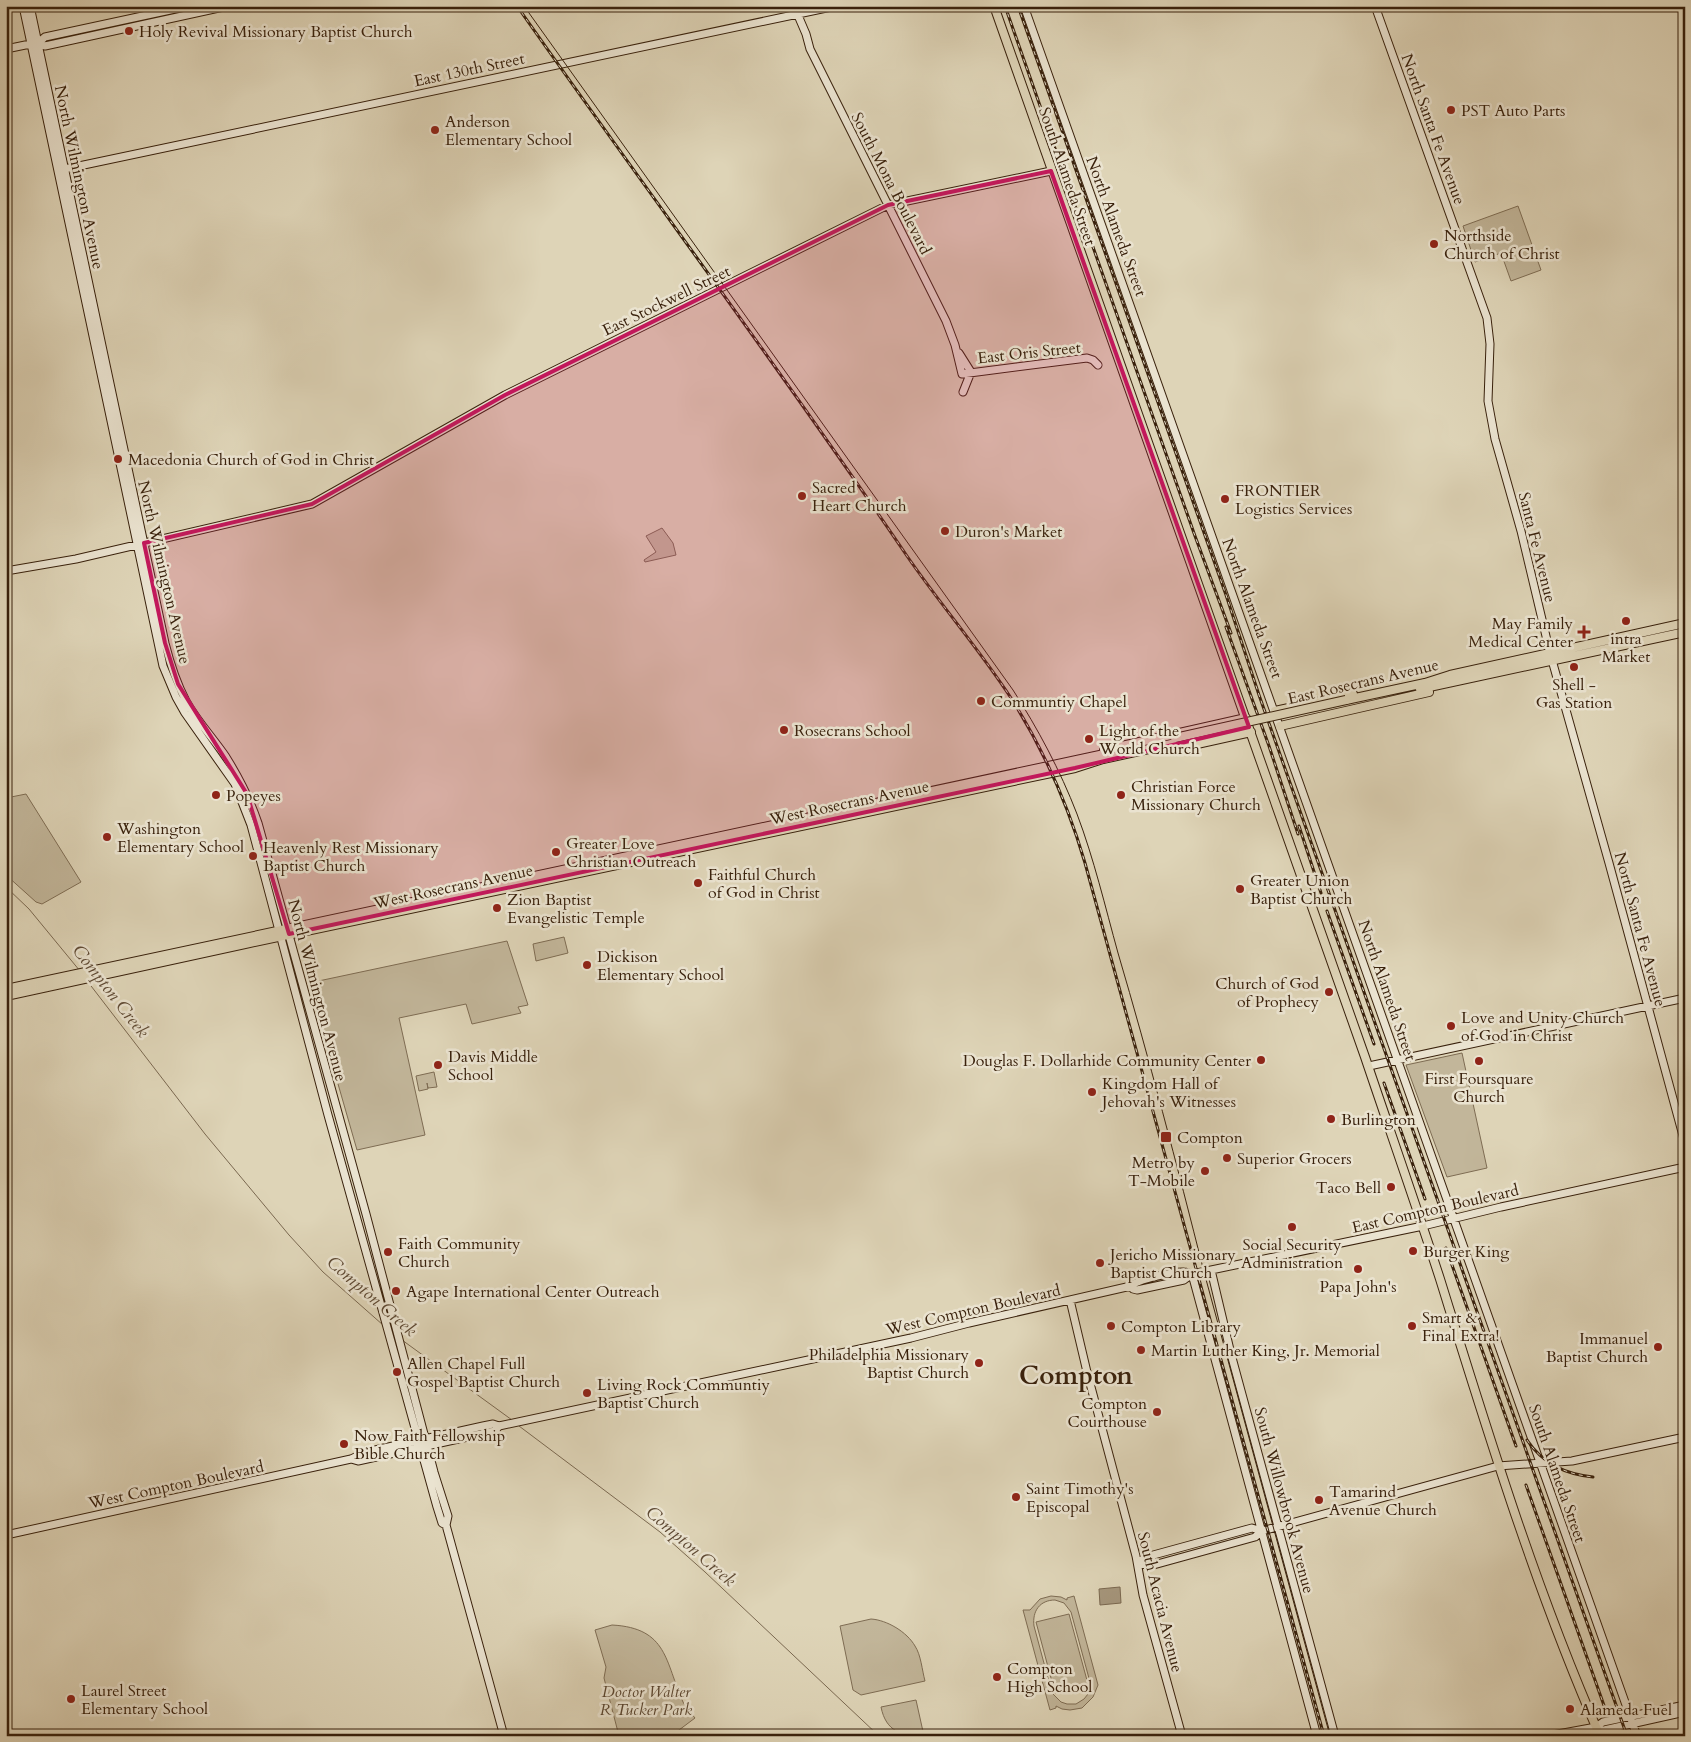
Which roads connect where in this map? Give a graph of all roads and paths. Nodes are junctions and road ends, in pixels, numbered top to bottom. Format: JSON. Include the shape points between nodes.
{"nodes":[{"id":1,"x":23,"y":6,"type":"edge"},
{"id":2,"x":30,"y":6,"type":"edge"},
{"id":3,"x":189,"y":6,"type":"edge"},
{"id":4,"x":228,"y":6,"type":"edge"},
{"id":5,"x":794,"y":6,"type":"edge"},
{"id":6,"x":836,"y":6,"type":"edge"},
{"id":7,"x":994,"y":6,"type":"edge"},
{"id":8,"x":1024,"y":6,"type":"edge"},
{"id":9,"x":1375,"y":6,"type":"edge"},
{"id":10,"x":798,"y":14,"type":"junction"},
{"id":11,"x":33,"y":44,"type":"junction"},
{"id":12,"x":6,"y":49,"type":"edge"},
{"id":13,"x":61,"y":170,"type":"junction"},
{"id":14,"x":1051,"y":171,"type":"junction"},
{"id":15,"x":888,"y":205,"type":"junction"},
{"id":16,"x":957,"y":351,"type":"junction"},
{"id":17,"x":1098,"y":365,"type":"dead end"},
{"id":18,"x":972,"y":372,"type":"junction"},
{"id":19,"x":962,"y":374,"type":"joint"},
{"id":20,"x":963,"y":392,"type":"dead end"},
{"id":21,"x":1488,"y":407,"type":"joint"},
{"id":22,"x":140,"y":544,"type":"junction"},
{"id":23,"x":6,"y":571,"type":"edge"},
{"id":24,"x":1685,"y":622,"type":"edge"},
{"id":25,"x":1685,"y":632,"type":"edge"},
{"id":26,"x":1550,"y":652,"type":"junction"},
{"id":27,"x":1552,"y":661,"type":"junction"},
{"id":28,"x":1450,"y":675,"type":"junction"},
{"id":29,"x":1471,"y":679,"type":"junction"},
{"id":30,"x":1347,"y":703,"type":"junction"},
{"id":31,"x":1275,"y":711,"type":"junction"},
{"id":32,"x":1246,"y":718,"type":"junction"},
{"id":33,"x":1280,"y":726,"type":"junction"},
{"id":34,"x":1251,"y":732,"type":"junction"},
{"id":35,"x":1175,"y":741,"type":"junction"},
{"id":36,"x":1070,"y":760,"type":"junction"},
{"id":37,"x":1074,"y":768,"type":"junction"},
{"id":38,"x":1050,"y":769,"type":"junction"},
{"id":39,"x":1602,"y":838,"type":"joint"},
{"id":40,"x":284,"y":932,"type":"junction"},
{"id":41,"x":73,"y":978,"type":"junction"},
{"id":42,"x":6,"y":989,"type":"edge"},
{"id":43,"x":6,"y":996,"type":"edge"},
{"id":44,"x":1685,"y":998,"type":"edge"},
{"id":45,"x":1647,"y":1006,"type":"junction"},
{"id":46,"x":1398,"y":1060,"type":"junction"},
{"id":47,"x":1368,"y":1066,"type":"junction"},
{"id":48,"x":1685,"y":1143,"type":"edge"},
{"id":49,"x":1685,"y":1167,"type":"edge"},
{"id":50,"x":1453,"y":1219,"type":"junction"},
{"id":51,"x":1422,"y":1226,"type":"junction"},
{"id":52,"x":1211,"y":1270,"type":"junction"},
{"id":53,"x":1192,"y":1274,"type":"junction"},
{"id":54,"x":1070,"y":1300,"type":"junction"},
{"id":55,"x":1685,"y":1437,"type":"edge"},
{"id":56,"x":423,"y":1443,"type":"junction"},
{"id":57,"x":1540,"y":1464,"type":"junction"},
{"id":58,"x":1498,"y":1466,"type":"junction"},
{"id":59,"x":1276,"y":1527,"type":"junction"},
{"id":60,"x":1262,"y":1530,"type":"junction"},
{"id":61,"x":6,"y":1535,"type":"edge"},
{"id":62,"x":1138,"y":1563,"type":"junction"},
{"id":63,"x":1685,"y":1705,"type":"edge"},
{"id":64,"x":1685,"y":1712,"type":"edge"},
{"id":65,"x":1631,"y":1720,"type":"junction"},
{"id":66,"x":1596,"y":1727,"type":"junction"},
{"id":67,"x":504,"y":1736,"type":"edge"},
{"id":68,"x":1182,"y":1736,"type":"edge"},
{"id":69,"x":1317,"y":1736,"type":"edge"},
{"id":70,"x":1336,"y":1736,"type":"edge"},
{"id":71,"x":1547,"y":1736,"type":"edge"},
{"id":72,"x":1600,"y":1736,"type":"edge"},
{"id":73,"x":1637,"y":1736,"type":"edge"}],
"edges":[{"from":1,"to":11,"type":"street"},
{"from":2,"to":11,"type":"street","name":"North Wilmington Avenue"},
{"from":3,"to":11,"type":"street","via":[[46,37]]},
{"from":4,"to":11,"type":"street","via":[[45,46]]},
{"from":5,"to":10,"type":"street","name":"South Mona Boulevard"},
{"from":6,"to":10,"type":"street","name":"East 130th Street"},
{"from":7,"to":14,"type":"main road","name":"South Alameda Street"},
{"from":8,"to":31,"type":"street","name":"North Alameda Street"},
{"from":9,"to":21,"type":"street","name":"North Santa Fe Avenue","via":[[1487,318],[1490,344]]},
{"from":10,"to":13,"type":"street","name":"East 130th Street"},
{"from":10,"to":15,"type":"street","name":"South Mona Boulevard","via":[[810,49]]},
{"from":11,"to":12,"type":"street"},
{"from":11,"to":13,"type":"street","name":"North Wilmington Avenue"},
{"from":13,"to":22,"type":"street","name":"North Wilmington Avenue"},
{"from":14,"to":15,"type":"street","name":"East Stockwell Street"},
{"from":14,"to":32,"type":"main road","name":"South Alameda Street"},
{"from":15,"to":16,"type":"street","name":"South Mona Boulevard","via":[[946,321]]},
{"from":15,"to":22,"type":"street","name":"East Stockwell Street","via":[[505,395],[312,504]]},
{"from":16,"to":18,"type":"street"},
{"from":16,"to":19,"type":"street","name":"South Mona Boulevard"},
{"from":17,"to":18,"type":"street","name":"East Oris Street","via":[[1087,358]]},
{"from":18,"to":19,"type":"street","name":"East Oris Street"},
{"from":18,"to":20,"type":"street"},
{"from":21,"to":26,"type":"street","name":"Santa Fe Avenue"},
{"from":22,"to":23,"type":"street","name":"East Stockwell Street"},
{"from":22,"to":40,"type":"street","name":"North Wilmington Avenue","via":[[178,684],[247,794],[263,839]]},
{"from":24,"to":26,"type":"main road","name":"East Rosecrans Avenue"},
{"from":25,"to":27,"type":"main road","name":"East Rosecrans Avenue"},
{"from":26,"to":27,"type":"street","name":"Santa Fe Avenue"},
{"from":26,"to":28,"type":"main road","name":"East Rosecrans Avenue"},
{"from":27,"to":29,"type":"main road","name":"East Rosecrans Avenue"},
{"from":27,"to":39,"type":"street","name":"Santa Fe Avenue"},
{"from":28,"to":30,"type":"main road","name":"East Rosecrans Avenue"},
{"from":28,"to":31,"type":"main road","via":[[1423,678]]},
{"from":29,"to":30,"type":"main road","name":"East Rosecrans Avenue"},
{"from":29,"to":33,"type":"main road"},
{"from":30,"to":35,"type":"main road","name":"East Rosecrans Avenue","bridge":true},
{"from":31,"to":33,"type":"street","name":"North Alameda Street"},
{"from":32,"to":34,"type":"main road"},
{"from":32,"to":36,"type":"main road","via":[[1092,752]]},
{"from":33,"to":46,"type":"street","name":"North Alameda Street"},
{"from":34,"to":37,"type":"main road"},
{"from":34,"to":47,"type":"main road"},
{"from":35,"to":36,"type":"main road","name":"East Rosecrans Avenue"},
{"from":35,"to":37,"type":"main road","name":"East Rosecrans Avenue"},
{"from":36,"to":38,"type":"main road","name":"East Rosecrans Avenue"},
{"from":37,"to":38,"type":"main road","name":"East Rosecrans Avenue"},
{"from":38,"to":40,"type":"main road","name":"West Rosecrans Avenue"},
{"from":39,"to":45,"type":"street","name":"North Santa Fe Avenue"},
{"from":40,"to":41,"type":"main road","name":"West Rosecrans Avenue"},
{"from":40,"to":56,"type":"street","name":"North Wilmington Avenue","via":[[366,1214]]},
{"from":40,"to":56,"type":"street","name":"North Wilmington Avenue","via":[[328,1115]]},
{"from":41,"to":42,"type":"main road","name":"West Rosecrans Avenue"},
{"from":41,"to":43,"type":"main road","name":"West Rosecrans Avenue"},
{"from":44,"to":45,"type":"street"},
{"from":45,"to":46,"type":"street"},
{"from":45,"to":48,"type":"street","name":"North Santa Fe Avenue"},
{"from":46,"to":47,"type":"street"},
{"from":46,"to":50,"type":"street","name":"North Alameda Street"},
{"from":47,"to":51,"type":"main road"},
{"from":49,"to":50,"type":"street","name":"East Compton Boulevard"},
{"from":50,"to":51,"type":"street","name":"East Compton Boulevard"},
{"from":50,"to":57,"type":"street","name":"South Alameda Street"},
{"from":51,"to":52,"type":"street","name":"East Compton Boulevard"},
{"from":51,"to":58,"type":"main road"},
{"from":52,"to":53,"type":"street","name":"East Compton Boulevard"},
{"from":52,"to":59,"type":"street","name":"South Willowbrook Avenue"},
{"from":53,"to":54,"type":"street","name":"West Compton Boulevard","via":[[1184,1280],[1143,1289],[1135,1290],[1131,1286]]},
{"from":53,"to":60,"type":"street","name":"South Willowbrook Avenue"},
{"from":54,"to":56,"type":"street","name":"West Compton Boulevard","via":[[911,1338],[524,1421],[488,1425]]},
{"from":54,"to":62,"type":"street","name":"South Acacia Avenue"},
{"from":55,"to":57,"type":"street","via":[[1572,1462]]},
{"from":56,"to":61,"type":"street","name":"West Compton Boulevard","via":[[366,1452],[351,1459]]},
{"from":56,"to":67,"type":"street","via":[[439,1515],[446,1525]]},
{"from":57,"to":58,"type":"street"},
{"from":57,"to":65,"type":"street","name":"South Alameda Street"},
{"from":58,"to":59,"type":"street"},
{"from":58,"to":66,"type":"main road"},
{"from":59,"to":60,"type":"street"},
{"from":59,"to":70,"type":"street","name":"South Willowbrook Avenue"},
{"from":60,"to":62,"type":"street","via":[[1255,1537],[1150,1566]]},
{"from":60,"to":69,"type":"street","name":"South Willowbrook Avenue"},
{"from":62,"to":68,"type":"street","name":"South Acacia Avenue","via":[[1143,1595]]},
{"from":63,"to":65,"type":"street"},
{"from":64,"to":65,"type":"street"},
{"from":65,"to":66,"type":"street","via":[[1604,1730]]},
{"from":65,"to":73,"type":"street","name":"South Alameda Street"},
{"from":66,"to":71,"type":"street"},
{"from":66,"to":72,"type":"main road"}]}
